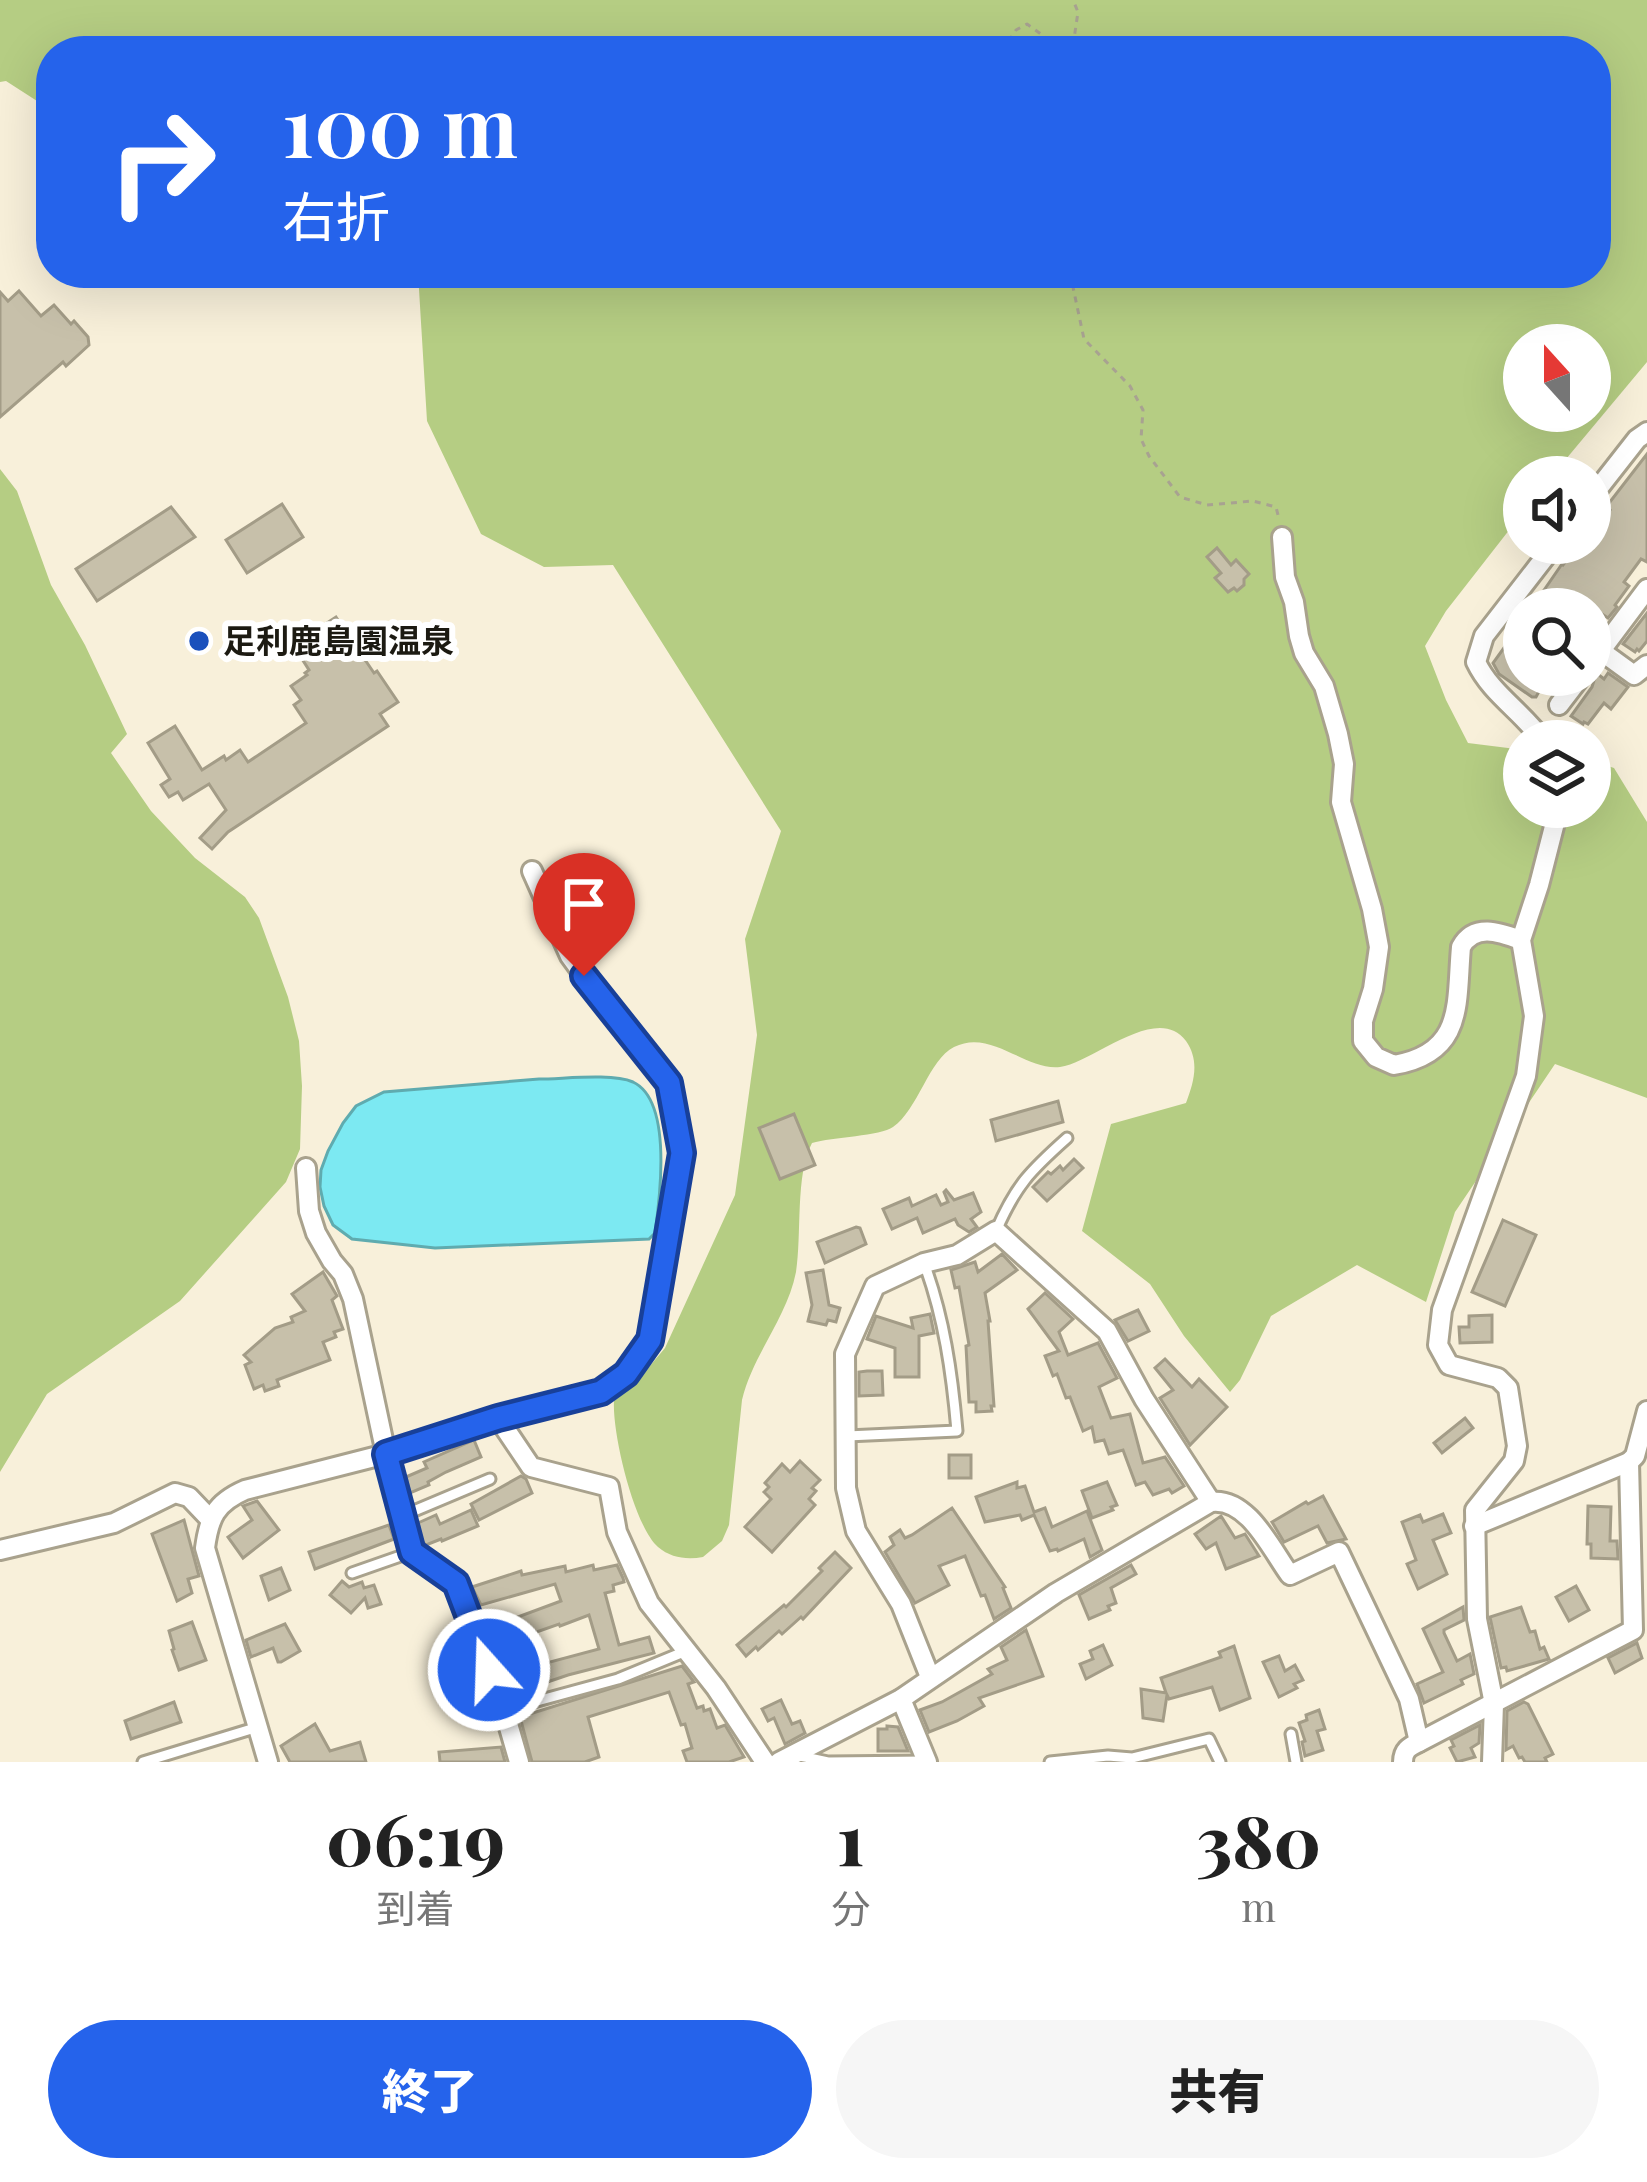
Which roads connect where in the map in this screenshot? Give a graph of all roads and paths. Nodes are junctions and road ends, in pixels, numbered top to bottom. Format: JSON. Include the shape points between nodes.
{"nodes":[{"id":1,"x":1073,"y":0,"type":"edge"},
{"id":2,"x":1012,"y":36,"type":"edge"},
{"id":3,"x":1044,"y":36,"type":"edge"},
{"id":4,"x":1074,"y":36,"type":"edge"},
{"id":5,"x":1073,"y":288,"type":"edge"},
{"id":6,"x":1642,"y":444,"type":"edge"},
{"id":7,"x":1611,"y":477,"type":"edge"},
{"id":8,"x":1282,"y":537,"type":"joint"},
{"id":9,"x":1540,"y":564,"type":"edge"},
{"id":10,"x":1647,"y":589,"type":"edge"},
{"id":11,"x":1611,"y":637,"type":"edge"},
{"id":12,"x":1611,"y":665,"type":"edge"},
{"id":13,"x":1647,"y":665,"type":"edge"},
{"id":14,"x":1566,"y":696,"type":"edge"},
{"id":15,"x":1559,"y":705,"type":"dead end"},
{"id":16,"x":1527,"y":720,"type":"edge"},
{"id":17,"x":1554,"y":828,"type":"edge"},
{"id":18,"x":532,"y":871,"type":"dead end"},
{"id":19,"x":1521,"y":940,"type":"junction"},
{"id":20,"x":1067,"y":1138,"type":"dead end"},
{"id":21,"x":306,"y":1168,"type":"dead end"},
{"id":22,"x":995,"y":1231,"type":"junction"},
{"id":23,"x":924,"y":1263,"type":"junction"},
{"id":24,"x":1647,"y":1411,"type":"edge"},
{"id":25,"x":498,"y":1418,"type":"junction"},
{"id":26,"x":847,"y":1436,"type":"junction"},
{"id":27,"x":386,"y":1454,"type":"junction"},
{"id":28,"x":1628,"y":1462,"type":"junction"},
{"id":29,"x":490,"y":1479,"type":"dead end"},
{"id":30,"x":1211,"y":1502,"type":"junction"},
{"id":31,"x":402,"y":1516,"type":"junction"},
{"id":32,"x":209,"y":1518,"type":"junction"},
{"id":33,"x":1474,"y":1526,"type":"junction"},
{"id":34,"x":0,"y":1550,"type":"edge"},
{"id":35,"x":412,"y":1552,"type":"junction"},
{"id":36,"x":352,"y":1573,"type":"dead end"},
{"id":37,"x":686,"y":1651,"type":"junction"},
{"id":38,"x":930,"y":1677,"type":"junction"},
{"id":39,"x":901,"y":1699,"type":"junction"},
{"id":40,"x":1494,"y":1704,"type":"junction"},
{"id":41,"x":504,"y":1710,"type":"junction"},
{"id":42,"x":258,"y":1726,"type":"junction"},
{"id":43,"x":1291,"y":1734,"type":"dead end"},
{"id":44,"x":1419,"y":1742,"type":"junction"},
{"id":45,"x":787,"y":1758,"type":"edge"},
{"id":46,"x":926,"y":1761,"type":"edge"},
{"id":47,"x":143,"y":1762,"type":"edge"},
{"id":48,"x":268,"y":1762,"type":"edge"},
{"id":49,"x":519,"y":1762,"type":"edge"},
{"id":50,"x":765,"y":1762,"type":"edge"},
{"id":51,"x":1049,"y":1762,"type":"edge"},
{"id":52,"x":1220,"y":1762,"type":"edge"},
{"id":53,"x":1296,"y":1762,"type":"edge"},
{"id":54,"x":1403,"y":1762,"type":"edge"},
{"id":55,"x":1492,"y":1762,"type":"edge"}],
"edges":[{"from":1,"to":4,"type":"path"},
{"from":2,"to":3,"type":"path","via":[[1028,25]]},
{"from":5,"to":8,"type":"path","via":[[1084,339],[1130,386],[1143,410],[1149,457],[1180,497],[1276,508]]},
{"from":6,"to":7,"type":"street"},
{"from":8,"to":19,"type":"street","via":[[1299,636],[1324,686],[1341,749],[1341,802],[1379,947],[1363,1021],[1369,1050],[1394,1065],[1430,1052],[1454,1023],[1467,936]]},
{"from":9,"to":16,"type":"street","via":[[1484,636],[1476,662]]},
{"from":10,"to":11,"type":"street"},
{"from":12,"to":13,"type":"street","via":[[1634,675]]},
{"from":14,"to":15,"type":"street"},
{"from":17,"to":19,"type":"street"},
{"from":18,"to":25,"type":"street","via":[[570,956],[669,1083],[682,1153],[650,1340],[601,1392]]},
{"from":19,"to":33,"type":"street","via":[[1534,1016],[1526,1076],[1442,1310],[1438,1345],[1449,1365],[1508,1388],[1514,1461],[1474,1510]]},
{"from":20,"to":22,"type":"lane","via":[[1012,1194]]},
{"from":21,"to":27,"type":"street","via":[[316,1233],[357,1311]]},
{"from":22,"to":23,"type":"street","via":[[957,1255]]},
{"from":22,"to":30,"type":"street","via":[[1106,1331]]},
{"from":23,"to":26,"type":"street","via":[[875,1286],[845,1354]]},
{"from":23,"to":26,"type":"lane","via":[[937,1298],[957,1431]]},
{"from":24,"to":28,"type":"street"},
{"from":25,"to":27,"type":"street"},
{"from":25,"to":37,"type":"street","via":[[530,1467],[609,1487],[616,1532],[649,1603]]},
{"from":26,"to":38,"type":"street","via":[[850,1515],[901,1604]]},
{"from":27,"to":31,"type":"street"},
{"from":27,"to":32,"type":"street","via":[[245,1490]]},
{"from":28,"to":33,"type":"street"},
{"from":28,"to":40,"type":"street","via":[[1633,1630]]},
{"from":29,"to":31,"type":"lane"},
{"from":30,"to":38,"type":"street"},
{"from":30,"to":44,"type":"street","via":[[1246,1514],[1290,1575],[1340,1552],[1409,1699]]},
{"from":31,"to":35,"type":"street"},
{"from":32,"to":34,"type":"street","via":[[175,1493],[114,1523]]},
{"from":32,"to":42,"type":"street","via":[[205,1548]]},
{"from":33,"to":40,"type":"street","via":[[1477,1619]]},
{"from":35,"to":36,"type":"lane"},
{"from":35,"to":41,"type":"street","via":[[456,1583]]},
{"from":37,"to":41,"type":"lane"},
{"from":37,"to":50,"type":"street"},
{"from":38,"to":39,"type":"street"},
{"from":39,"to":45,"type":"street"},
{"from":39,"to":46,"type":"street"},
{"from":40,"to":44,"type":"street"},
{"from":40,"to":55,"type":"street"},
{"from":41,"to":49,"type":"street"},
{"from":42,"to":47,"type":"lane"},
{"from":42,"to":48,"type":"street"},
{"from":43,"to":53,"type":"lane"},
{"from":44,"to":54,"type":"street"},
{"from":45,"to":46,"type":"lane"},
{"from":51,"to":52,"type":"lane","via":[[1132,1758],[1209,1739]]}]}
